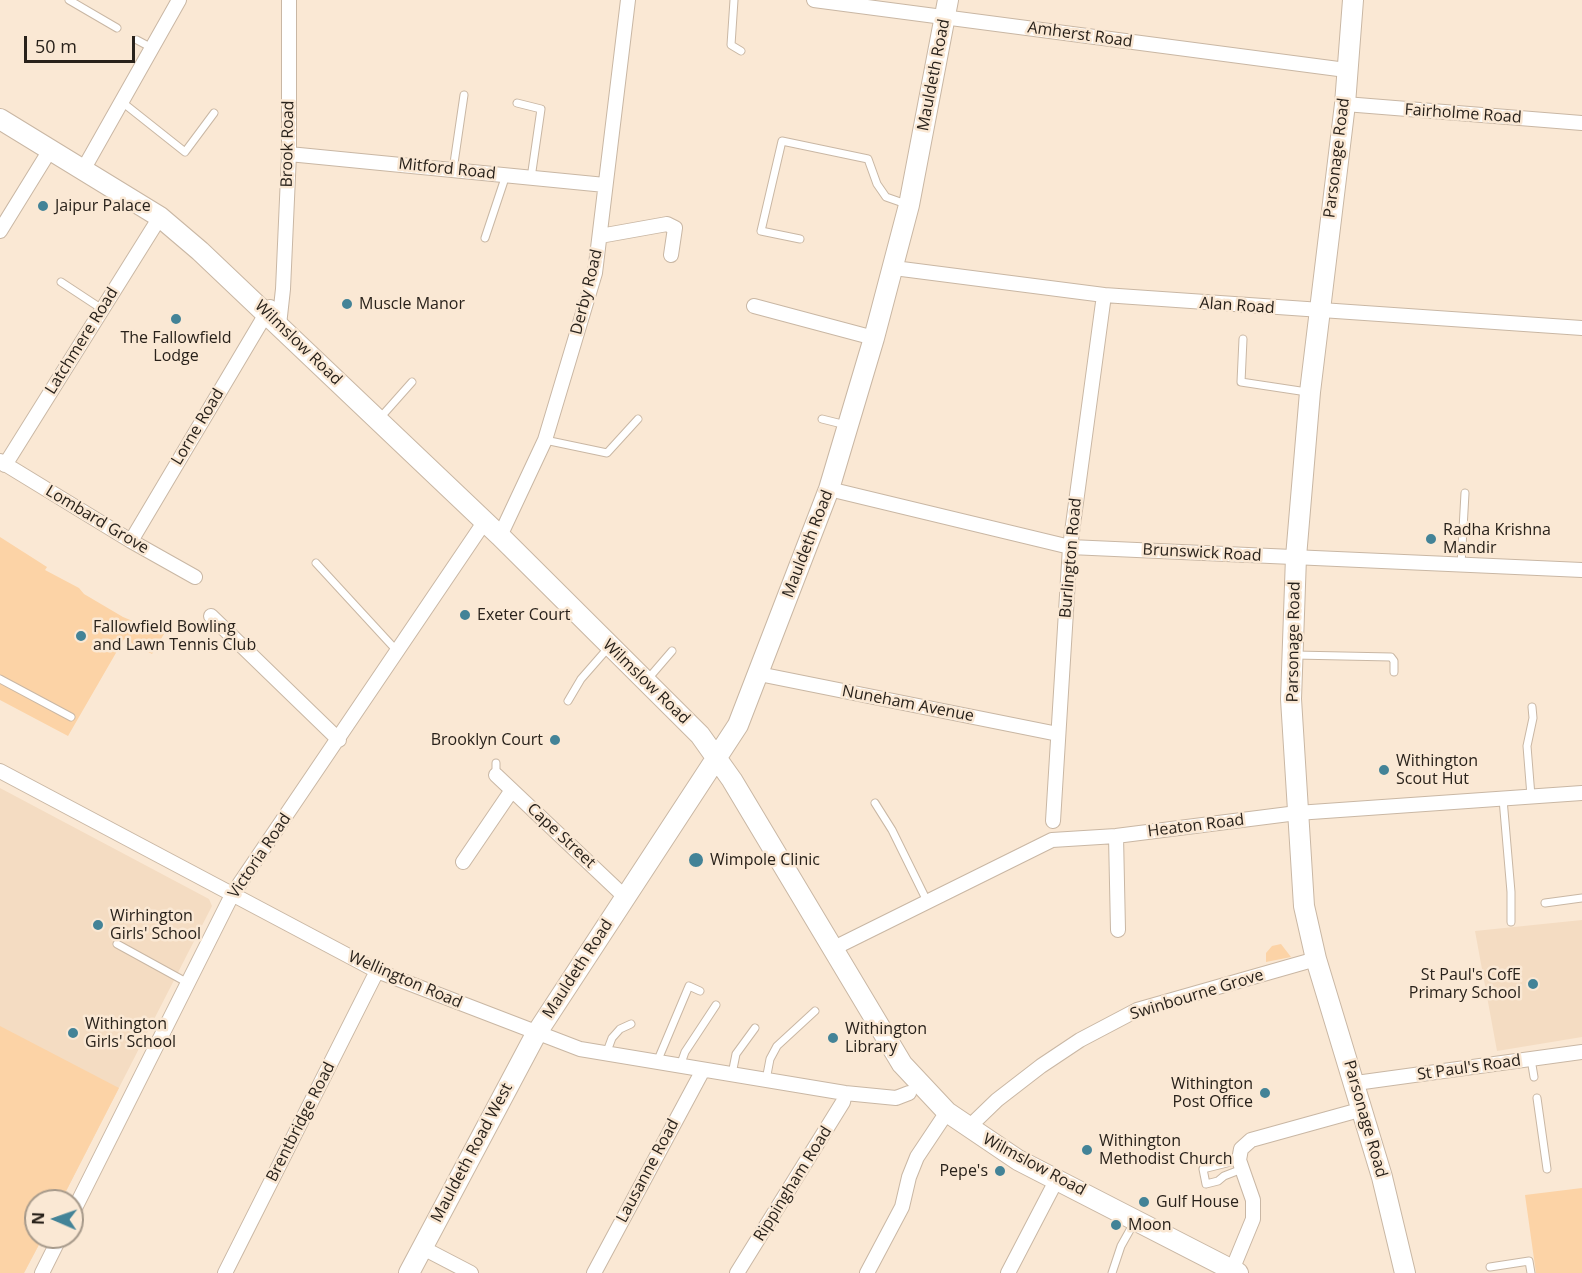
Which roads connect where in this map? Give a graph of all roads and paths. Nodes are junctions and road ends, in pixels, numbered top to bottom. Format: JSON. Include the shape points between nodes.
{"nodes":[{"id":1,"x":69,"y":0,"type":"edge"},
{"id":2,"x":179,"y":0,"type":"edge"},
{"id":3,"x":289,"y":0,"type":"edge"},
{"id":4,"x":628,"y":0,"type":"edge"},
{"id":5,"x":734,"y":0,"type":"edge"},
{"id":6,"x":814,"y":0,"type":"edge"},
{"id":7,"x":1353,"y":0,"type":"edge"},
{"id":8,"x":947,"y":8,"type":"edge"},
{"id":9,"x":117,"y":28,"type":"dead end"},
{"id":10,"x":137,"y":40,"type":"dead end"},
{"id":11,"x":152,"y":48,"type":"junction"},
{"id":12,"x":741,"y":51,"type":"dead end"},
{"id":13,"x":1346,"y":70,"type":"junction"},
{"id":14,"x":464,"y":95,"type":"dead end"},
{"id":15,"x":122,"y":102,"type":"junction"},
{"id":16,"x":517,"y":103,"type":"dead end"},
{"id":17,"x":1345,"y":104,"type":"junction"},
{"id":18,"x":214,"y":113,"type":"dead end"},
{"id":19,"x":0,"y":119,"type":"edge"},
{"id":20,"x":1582,"y":123,"type":"edge"},
{"id":21,"x":50,"y":150,"type":"junction"},
{"id":22,"x":289,"y":153,"type":"junction"},
{"id":23,"x":82,"y":170,"type":"junction"},
{"id":24,"x":453,"y":170,"type":"junction"},
{"id":25,"x":506,"y":175,"type":"junction"},
{"id":26,"x":531,"y":178,"type":"junction"},
{"id":27,"x":605,"y":185,"type":"junction"},
{"id":28,"x":909,"y":205,"type":"junction"},
{"id":29,"x":160,"y":217,"type":"junction"},
{"id":30,"x":0,"y":231,"type":"edge"},
{"id":31,"x":600,"y":236,"type":"junction"},
{"id":32,"x":485,"y":238,"type":"dead end"},
{"id":33,"x":800,"y":239,"type":"dead end"},
{"id":34,"x":671,"y":255,"type":"dead end"},
{"id":35,"x":894,"y":268,"type":"junction"},
{"id":36,"x":61,"y":282,"type":"dead end"},
{"id":37,"x":1104,"y":296,"type":"junction"},
{"id":38,"x":754,"y":306,"type":"dead end"},
{"id":39,"x":102,"y":309,"type":"junction"},
{"id":40,"x":1318,"y":312,"type":"junction"},
{"id":41,"x":273,"y":319,"type":"junction"},
{"id":42,"x":1582,"y":328,"type":"edge"},
{"id":43,"x":874,"y":338,"type":"junction"},
{"id":44,"x":1243,"y":339,"type":"dead end"},
{"id":45,"x":412,"y":382,"type":"dead end"},
{"id":46,"x":1310,"y":392,"type":"junction"},
{"id":47,"x":638,"y":419,"type":"dead end"},
{"id":48,"x":822,"y":419,"type":"dead end"},
{"id":49,"x":378,"y":420,"type":"junction"},
{"id":50,"x":848,"y":426,"type":"junction"},
{"id":51,"x":545,"y":440,"type":"junction"},
{"id":52,"x":3,"y":463,"type":"edge"},
{"id":53,"x":829,"y":489,"type":"junction"},
{"id":54,"x":1465,"y":493,"type":"dead end"},
{"id":55,"x":485,"y":521,"type":"junction"},
{"id":56,"x":500,"y":536,"type":"junction"},
{"id":57,"x":130,"y":541,"type":"junction"},
{"id":58,"x":1070,"y":547,"type":"junction"},
{"id":59,"x":1296,"y":557,"type":"junction"},
{"id":60,"x":316,"y":563,"type":"dead end"},
{"id":61,"x":1461,"y":565,"type":"junction"},
{"id":62,"x":1582,"y":570,"type":"edge"},
{"id":63,"x":195,"y":577,"type":"dead end"},
{"id":64,"x":211,"y":616,"type":"dead end"},
{"id":65,"x":609,"y":646,"type":"junction"},
{"id":66,"x":397,"y":651,"type":"junction"},
{"id":67,"x":672,"y":651,"type":"dead end"},
{"id":68,"x":1292,"y":655,"type":"junction"},
{"id":69,"x":1394,"y":672,"type":"dead end"},
{"id":70,"x":759,"y":674,"type":"junction"},
{"id":71,"x":0,"y":679,"type":"edge"},
{"id":72,"x":646,"y":682,"type":"junction"},
{"id":73,"x":568,"y":701,"type":"dead end"},
{"id":74,"x":1532,"y":707,"type":"dead end"},
{"id":75,"x":71,"y":717,"type":"dead end"},
{"id":76,"x":1058,"y":734,"type":"junction"},
{"id":77,"x":339,"y":740,"type":"junction"},
{"id":78,"x":717,"y":756,"type":"junction"},
{"id":79,"x":496,"y":769,"type":"dead end"},
{"id":80,"x":0,"y":771,"type":"edge"},
{"id":81,"x":512,"y":790,"type":"junction"},
{"id":82,"x":1582,"y":793,"type":"edge"},
{"id":83,"x":1531,"y":796,"type":"junction"},
{"id":84,"x":1503,"y":799,"type":"junction"},
{"id":85,"x":875,"y":803,"type":"dead end"},
{"id":86,"x":1297,"y":813,"type":"junction"},
{"id":87,"x":1053,"y":821,"type":"dead end"},
{"id":88,"x":1116,"y":836,"type":"junction"},
{"id":89,"x":463,"y":862,"type":"dead end"},
{"id":90,"x":232,"y":895,"type":"junction"},
{"id":91,"x":626,"y":897,"type":"junction"},
{"id":92,"x":1582,"y":898,"type":"edge"},
{"id":93,"x":927,"y":901,"type":"junction"},
{"id":94,"x":1545,"y":903,"type":"dead end"},
{"id":95,"x":1511,"y":922,"type":"dead end"},
{"id":96,"x":1118,"y":930,"type":"dead end"},
{"id":97,"x":117,"y":944,"type":"dead end"},
{"id":98,"x":834,"y":948,"type":"junction"},
{"id":99,"x":1316,"y":959,"type":"junction"},
{"id":100,"x":377,"y":971,"type":"junction"},
{"id":101,"x":188,"y":983,"type":"junction"},
{"id":102,"x":700,"y":991,"type":"dead end"},
{"id":103,"x":716,"y":1005,"type":"dead end"},
{"id":104,"x":814,"y":1011,"type":"dead end"},
{"id":105,"x":631,"y":1024,"type":"dead end"},
{"id":106,"x":755,"y":1028,"type":"dead end"},
{"id":107,"x":536,"y":1034,"type":"junction"},
{"id":108,"x":1582,"y":1052,"type":"edge"},
{"id":109,"x":606,"y":1054,"type":"junction"},
{"id":110,"x":1531,"y":1059,"type":"junction"},
{"id":111,"x":657,"y":1062,"type":"junction"},
{"id":112,"x":680,"y":1066,"type":"junction"},
{"id":113,"x":703,"y":1070,"type":"junction"},
{"id":114,"x":732,"y":1074,"type":"junction"},
{"id":115,"x":1534,"y":1077,"type":"dead end"},
{"id":116,"x":766,"y":1080,"type":"junction"},
{"id":117,"x":1356,"y":1083,"type":"junction"},
{"id":118,"x":845,"y":1093,"type":"junction"},
{"id":119,"x":909,"y":1093,"type":"dead end"},
{"id":120,"x":1537,"y":1098,"type":"dead end"},
{"id":121,"x":1363,"y":1109,"type":"junction"},
{"id":122,"x":947,"y":1112,"type":"junction"},
{"id":123,"x":968,"y":1128,"type":"junction"},
{"id":124,"x":1241,"y":1164,"type":"junction"},
{"id":125,"x":1221,"y":1166,"type":"junction"},
{"id":126,"x":1547,"y":1168,"type":"dead end"},
{"id":127,"x":1224,"y":1176,"type":"junction"},
{"id":128,"x":1057,"y":1179,"type":"junction"},
{"id":129,"x":84,"y":1190,"type":"edge"},
{"id":130,"x":1136,"y":1219,"type":"junction"},
{"id":131,"x":421,"y":1248,"type":"junction"},
{"id":132,"x":54,"y":1249,"type":"edge"},
{"id":133,"x":1490,"y":1267,"type":"dead end"},
{"id":134,"x":1235,"y":1271,"type":"edge"},
{"id":135,"x":42,"y":1273,"type":"edge"},
{"id":136,"x":225,"y":1273,"type":"edge"},
{"id":137,"x":409,"y":1273,"type":"edge"},
{"id":138,"x":471,"y":1273,"type":"edge"},
{"id":139,"x":594,"y":1273,"type":"edge"},
{"id":140,"x":737,"y":1273,"type":"edge"},
{"id":141,"x":867,"y":1273,"type":"edge"},
{"id":142,"x":1008,"y":1273,"type":"edge"},
{"id":143,"x":1112,"y":1273,"type":"edge"},
{"id":144,"x":1405,"y":1273,"type":"edge"},
{"id":145,"x":1530,"y":1273,"type":"edge"}],
"edges":[{"from":1,"to":9,"type":"lane"},
{"from":2,"to":11,"type":"street"},
{"from":3,"to":22,"type":"street","name":"Brook Road"},
{"from":4,"to":27,"type":"street","name":"Derby Road"},
{"from":5,"to":12,"type":"lane","via":[[731,45]]},
{"from":6,"to":8,"type":"street","name":"Amherst Road"},
{"from":7,"to":13,"type":"street","name":"Parsonage Road"},
{"from":8,"to":13,"type":"street","name":"Amherst Road"},
{"from":8,"to":28,"type":"street","name":"Mauldeth Road"},
{"from":10,"to":11,"type":"lane"},
{"from":11,"to":15,"type":"street"},
{"from":13,"to":17,"type":"street","name":"Parsonage Road"},
{"from":14,"to":24,"type":"lane"},
{"from":15,"to":18,"type":"lane","via":[[186,152]]},
{"from":15,"to":23,"type":"street"},
{"from":16,"to":26,"type":"lane","via":[[541,109]]},
{"from":17,"to":20,"type":"street","name":"Fairholme Road"},
{"from":17,"to":40,"type":"street","name":"Parsonage Road"},
{"from":19,"to":21,"type":"street","name":"Wilmslow Road"},
{"from":21,"to":23,"type":"street","name":"Wilmslow Road"},
{"from":21,"to":30,"type":"street"},
{"from":22,"to":24,"type":"street","name":"Mitford Road"},
{"from":22,"to":41,"type":"street","name":"Brook Road","via":[[284,289]]},
{"from":23,"to":29,"type":"street","name":"Wilmslow Road"},
{"from":24,"to":25,"type":"street","name":"Mitford Road"},
{"from":25,"to":26,"type":"street","name":"Mitford Road"},
{"from":25,"to":32,"type":"lane"},
{"from":26,"to":27,"type":"street","name":"Mitford Road"},
{"from":27,"to":31,"type":"street","name":"Derby Road"},
{"from":28,"to":33,"type":"lane","via":[[886,197],[868,159],[782,141],[761,231]]},
{"from":28,"to":35,"type":"street","name":"Mauldeth Road"},
{"from":29,"to":39,"type":"street","name":"Latchmere Road"},
{"from":29,"to":41,"type":"street","name":"Wilmslow Road"},
{"from":31,"to":34,"type":"street","via":[[667,224],[675,228]]},
{"from":31,"to":51,"type":"street","name":"Derby Road","via":[[595,273]]},
{"from":35,"to":37,"type":"street","name":"Alan Road"},
{"from":35,"to":43,"type":"street","name":"Mauldeth Road"},
{"from":36,"to":39,"type":"lane"},
{"from":37,"to":40,"type":"street","name":"Alan Road"},
{"from":37,"to":58,"type":"street","name":"Burlington Road"},
{"from":38,"to":43,"type":"street"},
{"from":39,"to":52,"type":"street","name":"Latchmere Road"},
{"from":40,"to":42,"type":"street","name":"Alan Road"},
{"from":40,"to":46,"type":"street","name":"Parsonage Road"},
{"from":41,"to":49,"type":"street","name":"Wilmslow Road"},
{"from":41,"to":57,"type":"street","name":"Lorne Road"},
{"from":43,"to":50,"type":"street","name":"Mauldeth Road"},
{"from":44,"to":46,"type":"lane","via":[[1241,382]]},
{"from":45,"to":49,"type":"lane"},
{"from":46,"to":59,"type":"street","name":"Parsonage Road"},
{"from":47,"to":51,"type":"lane","via":[[607,453]]},
{"from":48,"to":50,"type":"lane"},
{"from":49,"to":55,"type":"street","name":"Wilmslow Road"},
{"from":50,"to":53,"type":"street","name":"Mauldeth Road"},
{"from":51,"to":56,"type":"street","name":"Derby Road"},
{"from":52,"to":57,"type":"street","name":"Lombard Grove"},
{"from":53,"to":58,"type":"street","name":"Brunswick Road"},
{"from":53,"to":70,"type":"street","name":"Mauldeth Road"},
{"from":54,"to":61,"type":"lane"},
{"from":55,"to":56,"type":"street","name":"Wilmslow Road"},
{"from":55,"to":66,"type":"street","name":"Victoria Road"},
{"from":56,"to":65,"type":"street","name":"Wilmslow Road"},
{"from":57,"to":63,"type":"street","name":"Lombard Grove"},
{"from":58,"to":59,"type":"street","name":"Brunswick Road"},
{"from":58,"to":76,"type":"street","name":"Burlington Road"},
{"from":59,"to":61,"type":"street","name":"Brunswick Road"},
{"from":59,"to":68,"type":"street","name":"Parsonage Road"},
{"from":60,"to":66,"type":"lane"},
{"from":61,"to":62,"type":"street","name":"Brunswick Road"},
{"from":64,"to":77,"type":"street"},
{"from":65,"to":72,"type":"street","name":"Wilmslow Road"},
{"from":65,"to":73,"type":"lane"},
{"from":66,"to":77,"type":"street","name":"Victoria Road"},
{"from":67,"to":72,"type":"lane"},
{"from":68,"to":69,"type":"lane","via":[[1391,657]]},
{"from":68,"to":86,"type":"street","name":"Parsonage Road"},
{"from":70,"to":76,"type":"street","name":"Nuneham Avenue"},
{"from":70,"to":78,"type":"street","name":"Mauldeth Road","via":[[738,725]]},
{"from":71,"to":75,"type":"lane"},
{"from":72,"to":78,"type":"street","name":"Wilmslow Road"},
{"from":74,"to":83,"type":"lane","via":[[1527,746]]},
{"from":76,"to":87,"type":"street","name":"Burlington Road"},
{"from":77,"to":90,"type":"street","name":"Victoria Road"},
{"from":78,"to":91,"type":"street","name":"Mauldeth Road"},
{"from":78,"to":98,"type":"street","name":"Wilmslow Road"},
{"from":79,"to":81,"type":"street","name":"Cape Street"},
{"from":80,"to":90,"type":"street","name":"Wellington Road"},
{"from":81,"to":89,"type":"street"},
{"from":81,"to":91,"type":"street","name":"Cape Street"},
{"from":82,"to":83,"type":"street","name":"Heaton Road"},
{"from":83,"to":84,"type":"street","name":"Heaton Road"},
{"from":84,"to":86,"type":"street","name":"Heaton Road"},
{"from":84,"to":95,"type":"lane"},
{"from":85,"to":93,"type":"lane"},
{"from":86,"to":88,"type":"street","name":"Heaton Road"},
{"from":86,"to":99,"type":"street","name":"Parsonage Road","via":[[1304,906]]},
{"from":88,"to":93,"type":"street","name":"Heaton Road","via":[[1052,840]]},
{"from":88,"to":96,"type":"street"},
{"from":90,"to":100,"type":"street","name":"Wellington Road"},
{"from":90,"to":101,"type":"street","name":"Victoria Road"},
{"from":91,"to":107,"type":"street","name":"Mauldeth Road"},
{"from":92,"to":94,"type":"lane"},
{"from":93,"to":98,"type":"street","name":"Heaton Road"},
{"from":97,"to":101,"type":"lane"},
{"from":98,"to":122,"type":"street","name":"Wilmslow Road","via":[[902,1064]]},
{"from":99,"to":117,"type":"street","name":"Parsonage Road"},
{"from":99,"to":123,"type":"street","name":"Swinbourne Grove","via":[[1137,1010],[1041,1066]]},
{"from":100,"to":107,"type":"street","name":"Wellington Road"},
{"from":100,"to":136,"type":"street","name":"Brentbridge Road"},
{"from":101,"to":129,"type":"street","name":"Victoria Road"},
{"from":102,"to":111,"type":"lane","via":[[689,986]]},
{"from":103,"to":112,"type":"lane"},
{"from":104,"to":116,"type":"lane","via":[[777,1046]]},
{"from":105,"to":109,"type":"lane","via":[[612,1038]]},
{"from":106,"to":114,"type":"lane","via":[[736,1054]]},
{"from":107,"to":109,"type":"street","name":"Wellington Road","via":[[580,1050]]},
{"from":107,"to":131,"type":"street","name":"Mauldeth Road West"},
{"from":108,"to":110,"type":"street","name":"St Paul's Road"},
{"from":109,"to":111,"type":"street","name":"Wellington Road"},
{"from":110,"to":115,"type":"lane"},
{"from":110,"to":117,"type":"street","name":"St Paul's Road"},
{"from":111,"to":112,"type":"street","name":"Wellington Road"},
{"from":112,"to":113,"type":"street","name":"Wellington Road"},
{"from":113,"to":114,"type":"street","name":"Wellington Road"},
{"from":113,"to":139,"type":"street","name":"Lausanne Road"},
{"from":114,"to":116,"type":"street","name":"Wellington Road"},
{"from":116,"to":118,"type":"street","name":"Wellington Road"},
{"from":117,"to":121,"type":"street","name":"Parsonage Road"},
{"from":118,"to":119,"type":"street","name":"Wellington Road","via":[[896,1098]]},
{"from":118,"to":140,"type":"street","name":"Rippingham Road"},
{"from":120,"to":126,"type":"lane"},
{"from":121,"to":124,"type":"street","via":[[1251,1140],[1241,1149]]},
{"from":121,"to":144,"type":"street","name":"Parsonage Road"},
{"from":122,"to":123,"type":"street","name":"Wilmslow Road"},
{"from":122,"to":141,"type":"street","via":[[917,1157],[902,1208]]},
{"from":123,"to":128,"type":"street","name":"Wilmslow Road"},
{"from":124,"to":125,"type":"lane"},
{"from":124,"to":127,"type":"lane"},
{"from":124,"to":134,"type":"street","via":[[1253,1200],[1253,1219]]},
{"from":125,"to":127,"type":"lane"},
{"from":125,"to":127,"type":"lane","via":[[1203,1169],[1206,1184],[1218,1182]]},
{"from":128,"to":130,"type":"street","name":"Wilmslow Road"},
{"from":128,"to":142,"type":"street"},
{"from":130,"to":134,"type":"street","name":"Wilmslow Road"},
{"from":130,"to":143,"type":"lane"},
{"from":131,"to":137,"type":"street","name":"Mauldeth Road West"},
{"from":131,"to":138,"type":"street"},
{"from":132,"to":135,"type":"street"},
{"from":133,"to":145,"type":"lane","via":[[1529,1261]]}]}
